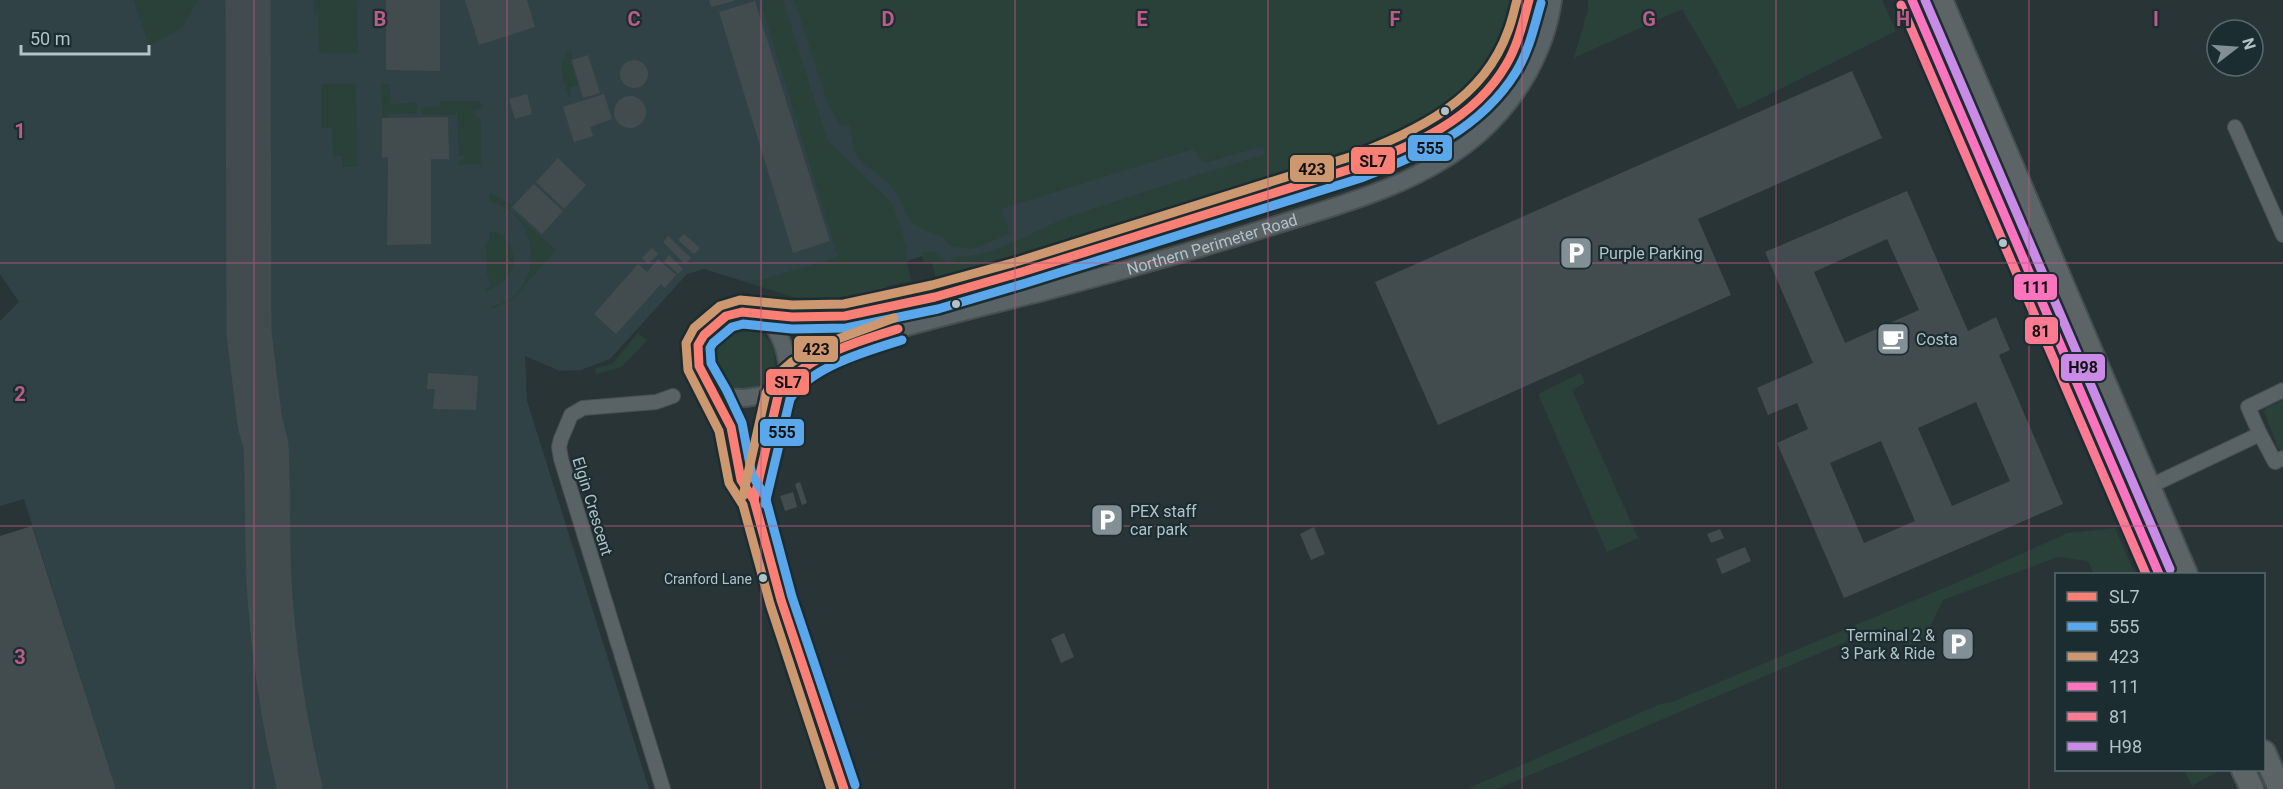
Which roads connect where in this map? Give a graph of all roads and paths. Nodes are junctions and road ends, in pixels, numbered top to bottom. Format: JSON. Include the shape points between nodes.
{"nodes":[{"id":1,"x":1529,"y":0,"type":"edge"},
{"id":2,"x":1553,"y":0,"type":"edge"},
{"id":3,"x":1912,"y":0,"type":"edge"},
{"id":4,"x":1941,"y":0,"type":"edge"},
{"id":5,"x":2235,"y":128,"type":"dead end"},
{"id":6,"x":2283,"y":235,"type":"edge"},
{"id":7,"x":767,"y":315,"type":"junction"},
{"id":8,"x":784,"y":387,"type":"junction"},
{"id":9,"x":2283,"y":390,"type":"edge"},
{"id":10,"x":673,"y":396,"type":"dead end"},
{"id":11,"x":717,"y":398,"type":"junction"},
{"id":12,"x":2260,"y":434,"type":"junction"},
{"id":13,"x":2283,"y":458,"type":"edge"},
{"id":14,"x":2149,"y":487,"type":"junction"},
{"id":15,"x":2125,"y":498,"type":"junction"},
{"id":16,"x":754,"y":500,"type":"junction"},
{"id":17,"x":2158,"y":573,"type":"edge"},
{"id":18,"x":2186,"y":573,"type":"edge"},
{"id":19,"x":2265,"y":754,"type":"edge"},
{"id":20,"x":2243,"y":771,"type":"edge"},
{"id":21,"x":663,"y":789,"type":"edge"},
{"id":22,"x":844,"y":789,"type":"edge"},
{"id":23,"x":2252,"y":789,"type":"edge"},
{"id":24,"x":2280,"y":789,"type":"edge"}],
"edges":[{"from":1,"to":7,"type":"street","name":"Northern Perimeter Road","via":[[1508,62],[1485,95],[1438,133],[1393,154],[934,297],[845,316]]},
{"from":2,"to":8,"type":"street","name":"Northern Perimeter Road","via":[[1538,53],[1514,97],[1479,134],[1408,178],[1332,208],[1205,247],[876,336],[834,353]]},
{"from":3,"to":15,"type":"highway"},
{"from":4,"to":14,"type":"highway"},
{"from":5,"to":6,"type":"street"},
{"from":7,"to":8,"type":"street","via":[[784,343],[788,360]]},
{"from":7,"to":11,"type":"street","via":[[733,313],[718,320],[704,335],[698,345],[699,366]]},
{"from":8,"to":11,"type":"street","via":[[745,398]]},
{"from":8,"to":16,"type":"street"},
{"from":9,"to":12,"type":"street","via":[[2248,407]]},
{"from":10,"to":21,"type":"street","name":"Elgin Crescent","via":[[656,402],[575,411],[559,447]]},
{"from":11,"to":16,"type":"street","via":[[735,438],[741,480]]},
{"from":12,"to":13,"type":"street","via":[[2275,462]]},
{"from":12,"to":14,"type":"street"},
{"from":14,"to":15,"type":"street"},
{"from":14,"to":18,"type":"highway"},
{"from":15,"to":17,"type":"highway"},
{"from":16,"to":22,"type":"street","via":[[781,600]]},
{"from":19,"to":24,"type":"highway"},
{"from":20,"to":23,"type":"highway"}]}
